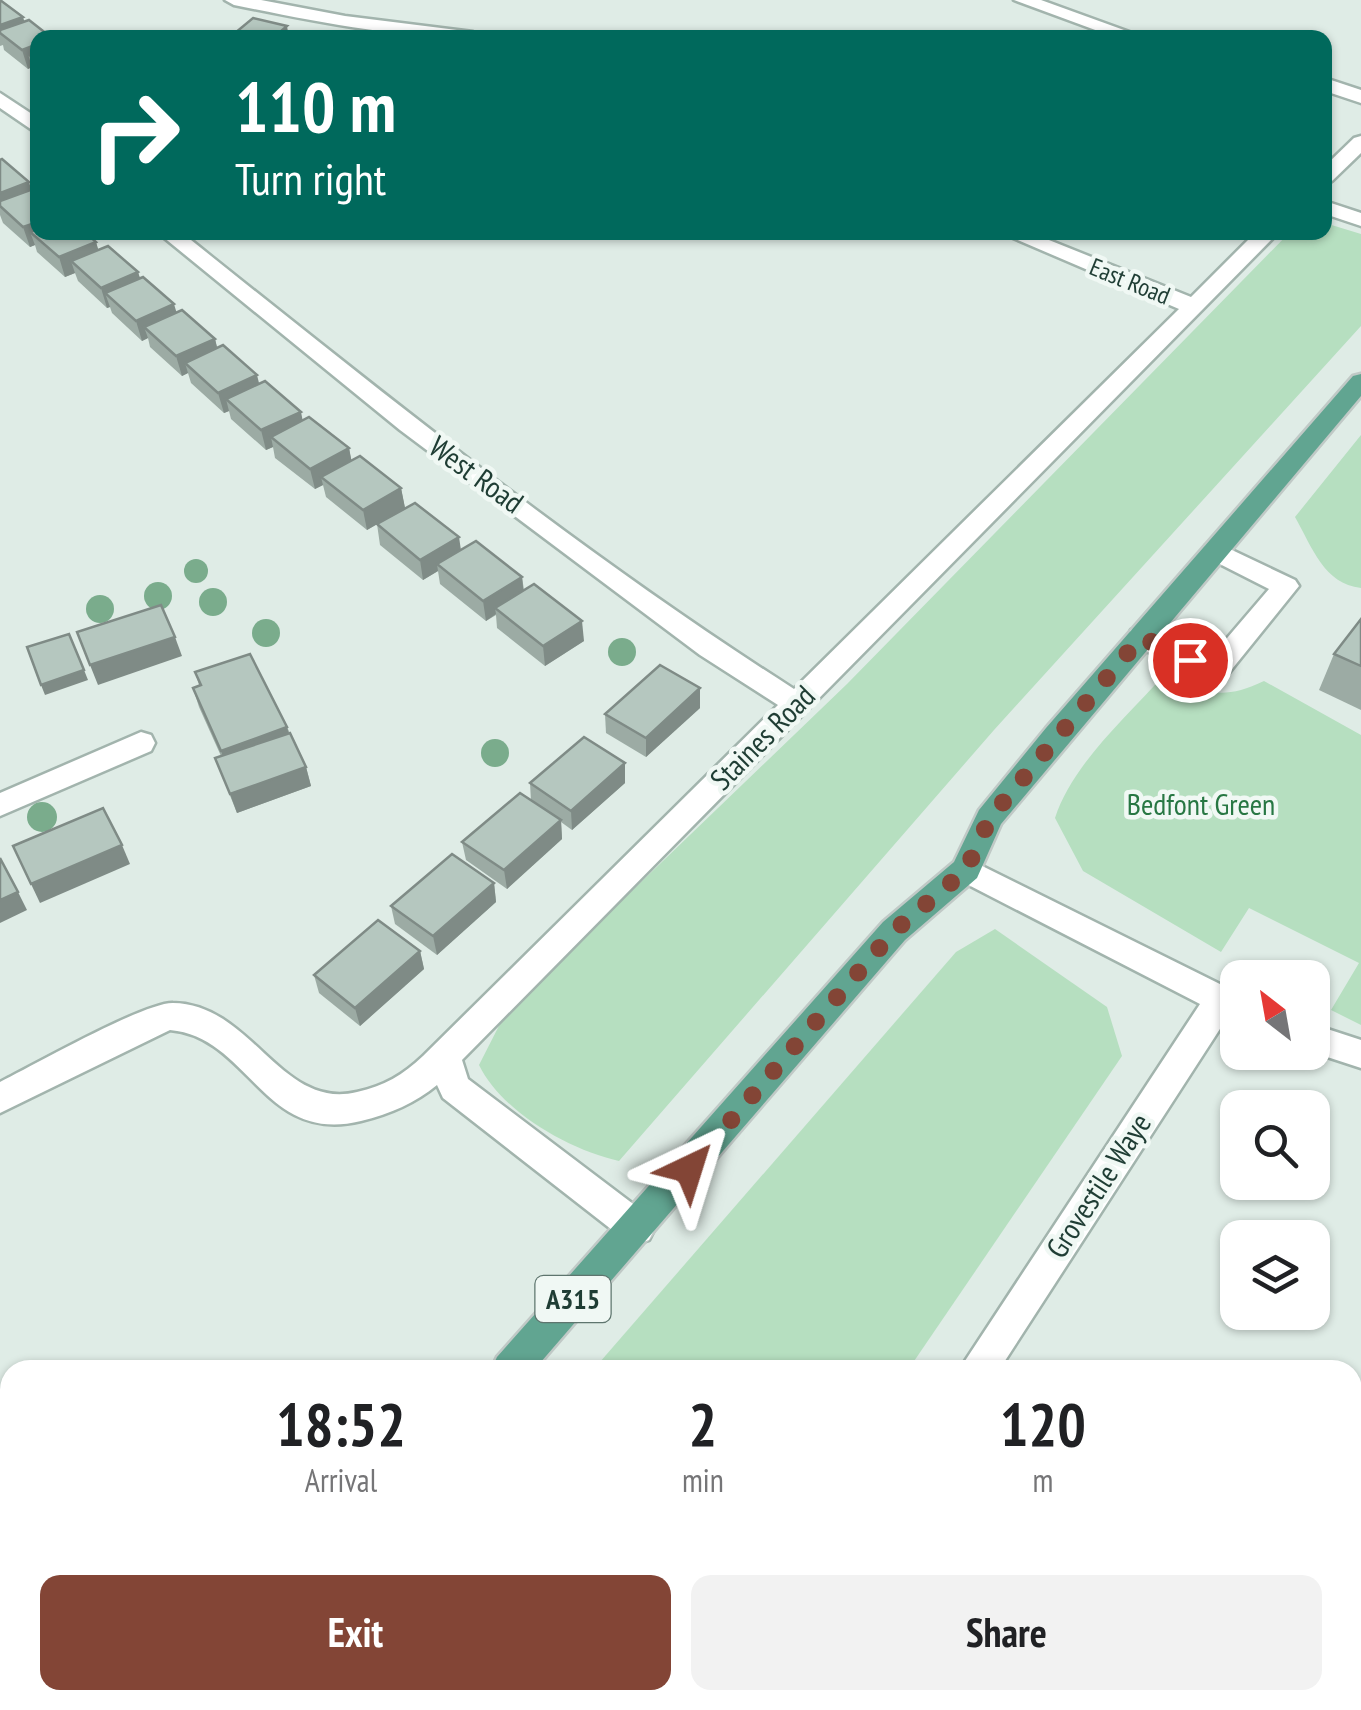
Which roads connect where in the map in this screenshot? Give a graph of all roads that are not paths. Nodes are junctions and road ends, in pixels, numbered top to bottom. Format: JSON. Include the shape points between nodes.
{"nodes":[{"id":1,"x":234,"y":0,"type":"edge"},
{"id":2,"x":1022,"y":0,"type":"edge"},
{"id":3,"x":350,"y":30,"type":"edge"},
{"id":4,"x":1114,"y":30,"type":"edge"},
{"id":5,"x":1332,"y":87,"type":"edge"},
{"id":6,"x":1361,"y":97,"type":"edge"},
{"id":7,"x":0,"y":98,"type":"edge"},
{"id":8,"x":30,"y":122,"type":"edge"},
{"id":9,"x":1361,"y":142,"type":"edge"},
{"id":10,"x":1332,"y":170,"type":"edge"},
{"id":11,"x":1332,"y":209,"type":"edge"},
{"id":12,"x":1361,"y":220,"type":"edge"},
{"id":13,"x":177,"y":240,"type":"edge"},
{"id":14,"x":1029,"y":240,"type":"edge"},
{"id":15,"x":1261,"y":240,"type":"edge"},
{"id":16,"x":1196,"y":306,"type":"junction"},
{"id":17,"x":1361,"y":380,"type":"edge"},
{"id":18,"x":1215,"y":551,"type":"junction"},
{"id":19,"x":1141,"y":637,"type":"junction"},
{"id":20,"x":796,"y":704,"type":"junction"},
{"id":21,"x":141,"y":743,"type":"dead end"},
{"id":22,"x":0,"y":805,"type":"edge"},
{"id":23,"x":966,"y":870,"type":"junction"},
{"id":24,"x":1220,"y":1000,"type":"edge"},
{"id":25,"x":1220,"y":1018,"type":"edge"},
{"id":26,"x":1330,"y":1044,"type":"edge"},
{"id":27,"x":1361,"y":1054,"type":"edge"},
{"id":28,"x":444,"y":1056,"type":"junction"},
{"id":29,"x":0,"y":1098,"type":"edge"},
{"id":30,"x":637,"y":1228,"type":"junction"},
{"id":31,"x":519,"y":1360,"type":"edge"},
{"id":32,"x":985,"y":1360,"type":"edge"}],
"edges":[{"from":1,"to":3,"type":"street"},
{"from":2,"to":4,"type":"street"},
{"from":5,"to":6,"type":"street"},
{"from":7,"to":8,"type":"street"},
{"from":9,"to":10,"type":"street"},
{"from":11,"to":12,"type":"street"},
{"from":13,"to":20,"type":"street","name":"West Road","via":[[408,425]]},
{"from":14,"to":16,"type":"street","name":"East Road"},
{"from":15,"to":16,"type":"street","name":"Staines Road"},
{"from":16,"to":20,"type":"street","name":"Staines Road"},
{"from":17,"to":18,"type":"main road","number":"A315"},
{"from":18,"to":19,"type":"main road","number":"A315"},
{"from":18,"to":19,"type":"street","via":[[1286,586],[1214,672]]},
{"from":19,"to":23,"type":"main road","number":"A315","via":[[990,818]]},
{"from":20,"to":28,"type":"street","name":"Staines Road"},
{"from":21,"to":22,"type":"street"},
{"from":23,"to":24,"type":"street","name":"Grovestile Waye"},
{"from":23,"to":30,"type":"main road","number":"A315","via":[[894,931]]},
{"from":25,"to":32,"type":"street","name":"Grovestile Waye"},
{"from":26,"to":27,"type":"street"},
{"from":28,"to":29,"type":"street","name":"Staines Road","via":[[418,1084],[331,1112],[295,1098],[209,1025],[168,1015]]},
{"from":28,"to":30,"type":"street","via":[[454,1088]]},
{"from":30,"to":31,"type":"main road","number":"A315"}]}
